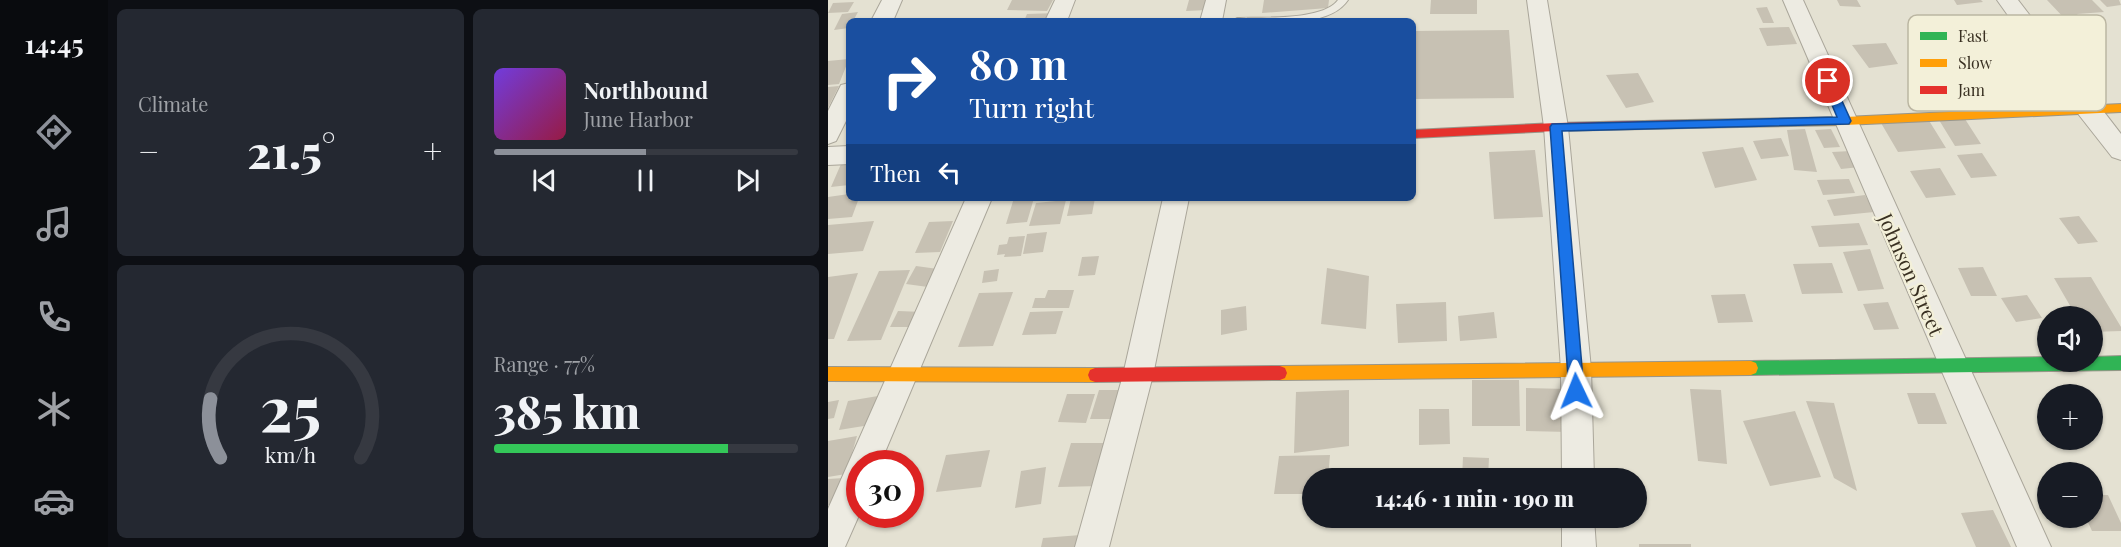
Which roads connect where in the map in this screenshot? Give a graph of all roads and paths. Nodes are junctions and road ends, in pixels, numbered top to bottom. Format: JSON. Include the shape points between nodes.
{"nodes":[{"id":1,"x":892,"y":0,"type":"edge"},
{"id":2,"x":1065,"y":0,"type":"edge"},
{"id":3,"x":1216,"y":0,"type":"edge"},
{"id":4,"x":1343,"y":0,"type":"edge"},
{"id":5,"x":1537,"y":0,"type":"edge"},
{"id":6,"x":1793,"y":0,"type":"edge"},
{"id":7,"x":2007,"y":0,"type":"edge"},
{"id":8,"x":2018,"y":15,"type":"edge"},
{"id":9,"x":883,"y":18,"type":"edge"},
{"id":10,"x":1057,"y":18,"type":"edge"},
{"id":11,"x":1212,"y":18,"type":"edge"},
{"id":12,"x":1286,"y":18,"type":"edge"},
{"id":13,"x":846,"y":97,"type":"edge"},
{"id":14,"x":2121,"y":108,"type":"edge"},
{"id":15,"x":2106,"y":109,"type":"edge"},
{"id":16,"x":2065,"y":111,"type":"edge"},
{"id":17,"x":2088,"y":111,"type":"edge"},
{"id":18,"x":1845,"y":121,"type":"junction"},
{"id":19,"x":1556,"y":127,"type":"junction"},
{"id":20,"x":1416,"y":134,"type":"edge"},
{"id":21,"x":828,"y":135,"type":"edge"},
{"id":22,"x":2121,"y":151,"type":"edge"},
{"id":23,"x":846,"y":155,"type":"edge"},
{"id":24,"x":828,"y":156,"type":"edge"},
{"id":25,"x":978,"y":201,"type":"edge"},
{"id":26,"x":1175,"y":201,"type":"edge"},
{"id":27,"x":2121,"y":363,"type":"edge"},
{"id":28,"x":1952,"y":364,"type":"junction"},
{"id":29,"x":1576,"y":369,"type":"junction"},
{"id":30,"x":828,"y":374,"type":"edge"},
{"id":31,"x":1138,"y":375,"type":"junction"},
{"id":32,"x":902,"y":376,"type":"junction"},
{"id":33,"x":870,"y":450,"type":"edge"},
{"id":34,"x":1578,"y":468,"type":"edge"},
{"id":35,"x":846,"y":506,"type":"edge"},
{"id":36,"x":1578,"y":528,"type":"edge"},
{"id":37,"x":828,"y":547,"type":"edge"},
{"id":38,"x":1092,"y":547,"type":"edge"},
{"id":39,"x":1579,"y":547,"type":"edge"},
{"id":40,"x":2034,"y":547,"type":"edge"}],
"edges":[{"from":1,"to":9,"type":"street"},
{"from":2,"to":10,"type":"street"},
{"from":3,"to":11,"type":"street"},
{"from":4,"to":12,"type":"lane","via":[[1334,12]]},
{"from":5,"to":19,"type":"street"},
{"from":6,"to":18,"type":"street","name":"Johnson Street"},
{"from":7,"to":8,"type":"street"},
{"from":13,"to":21,"type":"street"},
{"from":14,"to":15,"type":"street"},
{"from":16,"to":18,"type":"street"},
{"from":17,"to":22,"type":"street"},
{"from":18,"to":19,"type":"street"},
{"from":18,"to":28,"type":"street","name":"Johnson Street"},
{"from":19,"to":20,"type":"street"},
{"from":19,"to":29,"type":"street"},
{"from":23,"to":24,"type":"street"},
{"from":25,"to":32,"type":"street"},
{"from":26,"to":31,"type":"street"},
{"from":27,"to":28,"type":"street"},
{"from":28,"to":29,"type":"street"},
{"from":28,"to":40,"type":"street","name":"Johnson Street"},
{"from":29,"to":31,"type":"street"},
{"from":29,"to":34,"type":"street"},
{"from":30,"to":32,"type":"street"},
{"from":31,"to":32,"type":"street"},
{"from":31,"to":38,"type":"street"},
{"from":32,"to":33,"type":"street"},
{"from":35,"to":37,"type":"street"},
{"from":36,"to":39,"type":"street"}]}
